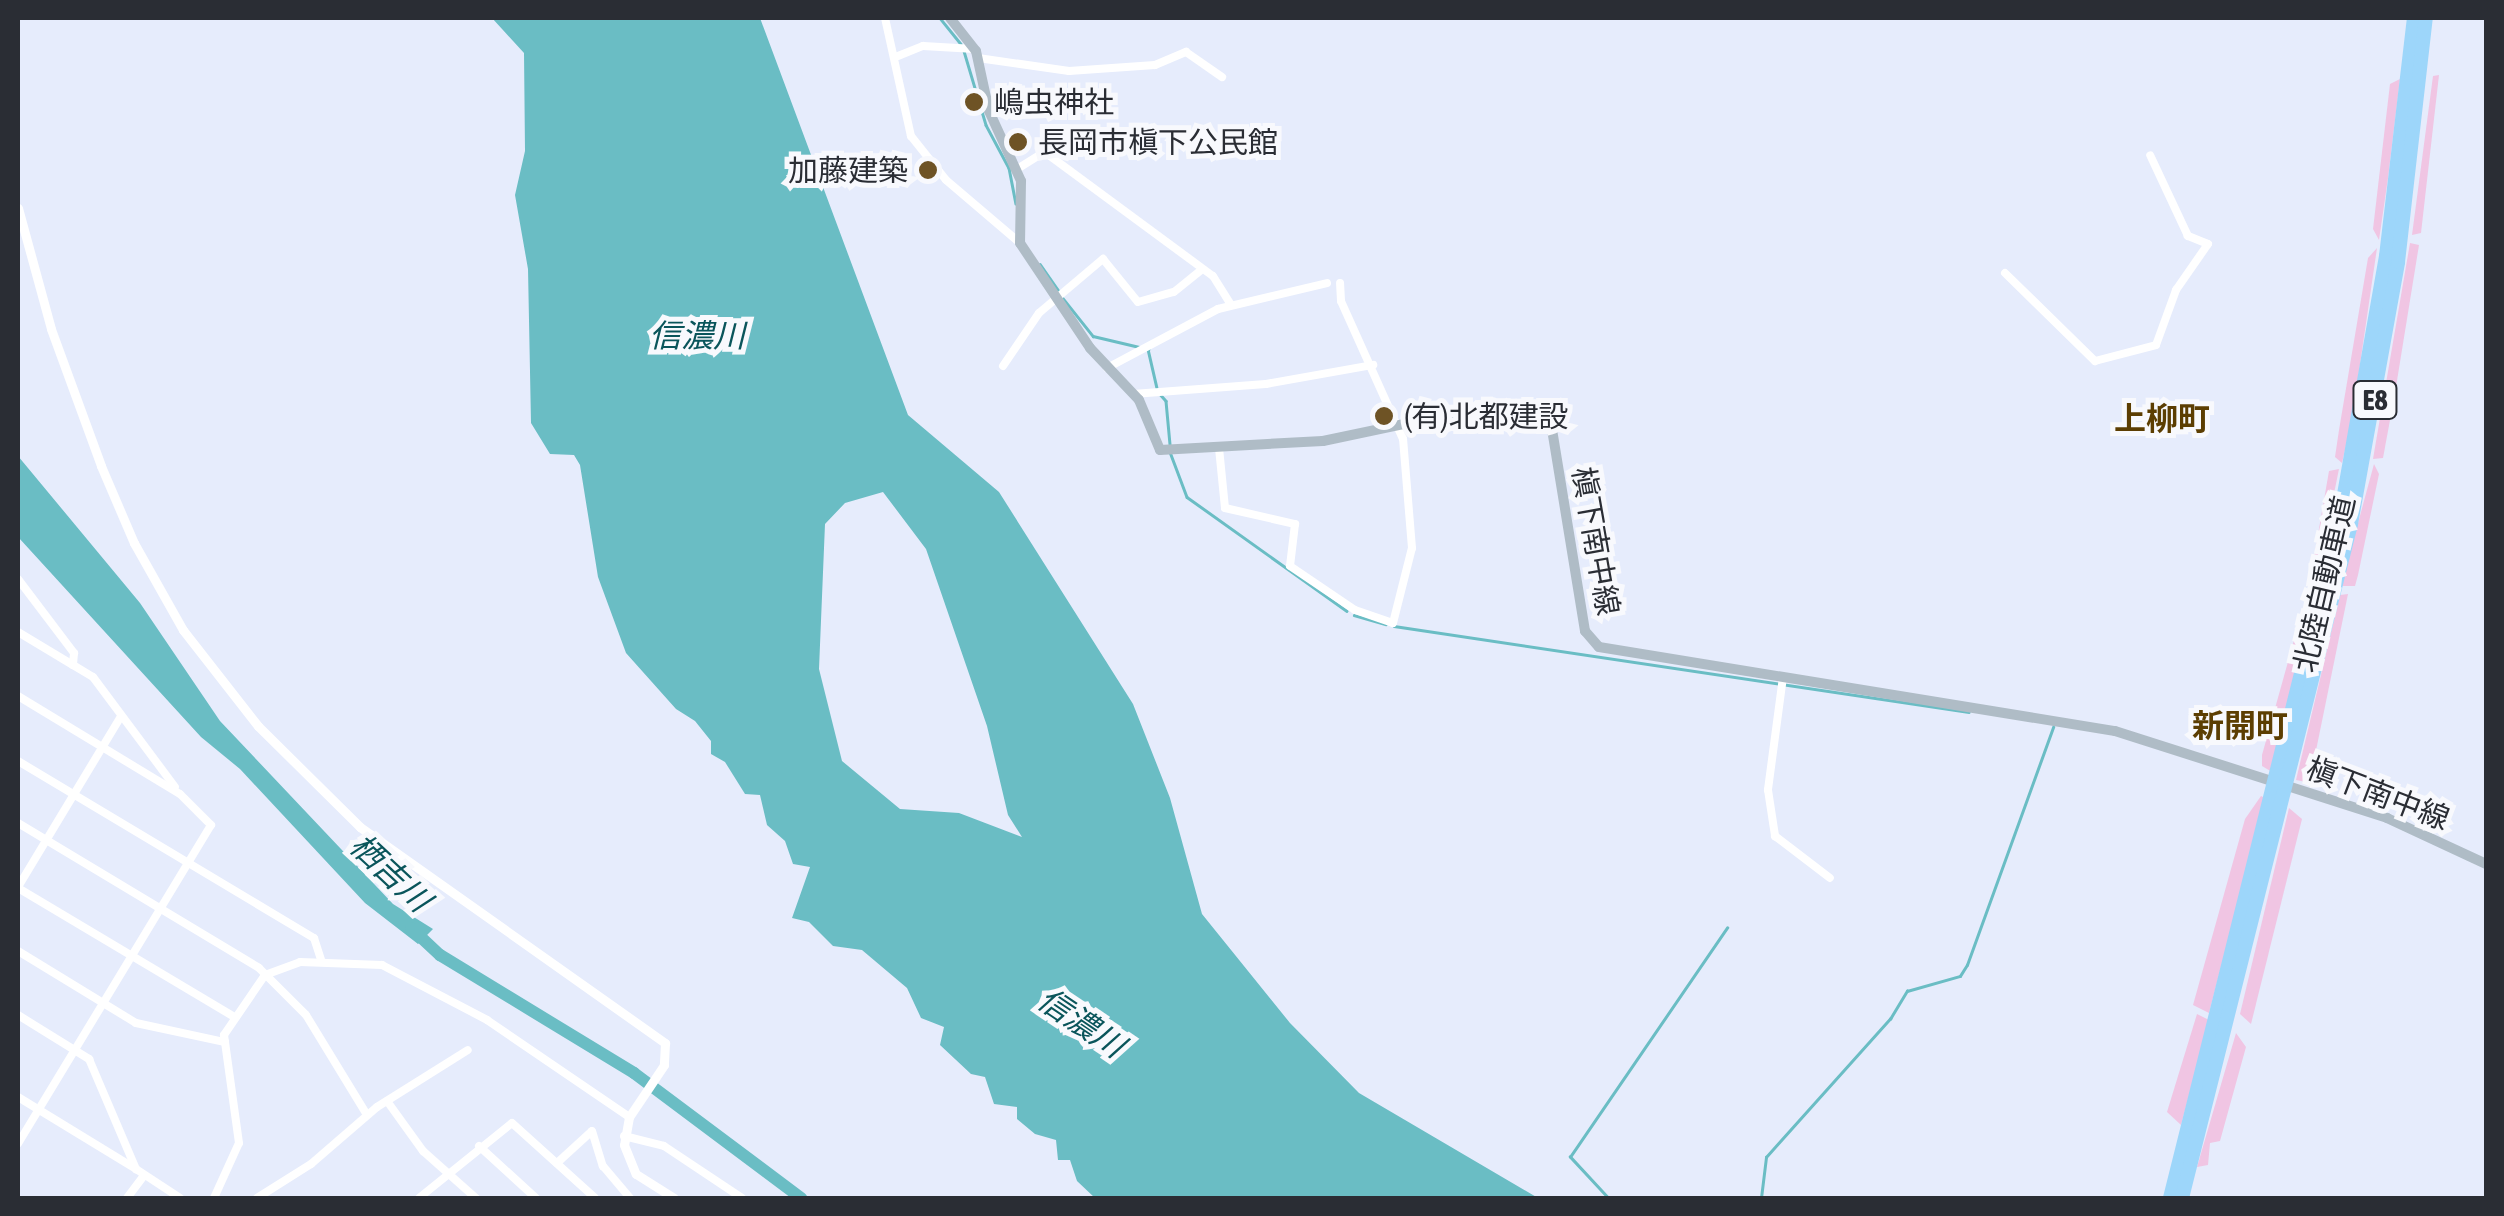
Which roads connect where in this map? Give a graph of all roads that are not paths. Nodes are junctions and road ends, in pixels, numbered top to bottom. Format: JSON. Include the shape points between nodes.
{"nodes":[{"id":1,"x":885,"y":18,"type":"edge"},
{"id":2,"x":950,"y":18,"type":"edge"},
{"id":3,"x":2414,"y":18,"type":"edge"},
{"id":4,"x":2426,"y":18,"type":"edge"},
{"id":5,"x":976,"y":54,"type":"junction"},
{"id":6,"x":898,"y":56,"type":"junction"},
{"id":7,"x":1222,"y":77,"type":"dead end"},
{"id":8,"x":2150,"y":155,"type":"dead end"},
{"id":9,"x":1017,"y":169,"type":"junction"},
{"id":10,"x":18,"y":208,"type":"edge"},
{"id":11,"x":1020,"y":243,"type":"junction"},
{"id":12,"x":1202,"y":268,"type":"junction"},
{"id":13,"x":2004,"y":273,"type":"dead end"},
{"id":14,"x":1327,"y":284,"type":"dead end"},
{"id":15,"x":1340,"y":284,"type":"dead end"},
{"id":16,"x":1058,"y":300,"type":"junction"},
{"id":17,"x":1230,"y":305,"type":"junction"},
{"id":18,"x":1373,"y":364,"type":"junction"},
{"id":19,"x":1003,"y":366,"type":"dead end"},
{"id":20,"x":1107,"y":368,"type":"junction"},
{"id":21,"x":1133,"y":394,"type":"junction"},
{"id":22,"x":1399,"y":426,"type":"junction"},
{"id":23,"x":1219,"y":448,"type":"junction"},
{"id":24,"x":18,"y":580,"type":"edge"},
{"id":25,"x":18,"y":632,"type":"edge"},
{"id":26,"x":73,"y":665,"type":"junction"},
{"id":27,"x":1783,"y":677,"type":"junction"},
{"id":28,"x":18,"y":696,"type":"edge"},
{"id":29,"x":121,"y":716,"type":"junction"},
{"id":30,"x":102,"y":747,"type":"junction"},
{"id":31,"x":18,"y":761,"type":"edge"},
{"id":32,"x":2286,"y":774,"type":"junction"},
{"id":33,"x":74,"y":794,"type":"junction"},
{"id":34,"x":180,"y":794,"type":"junction"},
{"id":35,"x":18,"y":823,"type":"edge"},
{"id":36,"x":47,"y":840,"type":"junction"},
{"id":37,"x":188,"y":863,"type":"junction"},
{"id":38,"x":2486,"y":864,"type":"edge"},
{"id":39,"x":1830,"y":878,"type":"dead end"},
{"id":40,"x":18,"y":887,"type":"edge"},
{"id":41,"x":159,"y":909,"type":"junction"},
{"id":42,"x":18,"y":951,"type":"edge"},
{"id":43,"x":131,"y":956,"type":"junction"},
{"id":44,"x":321,"y":960,"type":"junction"},
{"id":45,"x":265,"y":975,"type":"junction"},
{"id":46,"x":103,"y":1003,"type":"junction"},
{"id":47,"x":18,"y":1015,"type":"edge"},
{"id":48,"x":234,"y":1017,"type":"junction"},
{"id":49,"x":224,"y":1042,"type":"junction"},
{"id":50,"x":75,"y":1050,"type":"junction"},
{"id":51,"x":468,"y":1050,"type":"dead end"},
{"id":52,"x":18,"y":1097,"type":"edge"},
{"id":53,"x":386,"y":1101,"type":"junction"},
{"id":54,"x":38,"y":1110,"type":"junction"},
{"id":55,"x":367,"y":1114,"type":"junction"},
{"id":56,"x":631,"y":1114,"type":"junction"},
{"id":57,"x":624,"y":1136,"type":"junction"},
{"id":58,"x":18,"y":1144,"type":"edge"},
{"id":59,"x":479,"y":1146,"type":"junction"},
{"id":60,"x":2185,"y":1162,"type":"junction"},
{"id":61,"x":556,"y":1163,"type":"junction"},
{"id":62,"x":136,"y":1169,"type":"junction"},
{"id":63,"x":447,"y":1172,"type":"junction"},
{"id":64,"x":143,"y":1177,"type":"junction"},
{"id":65,"x":127,"y":1198,"type":"edge"},
{"id":66,"x":180,"y":1198,"type":"edge"},
{"id":67,"x":214,"y":1198,"type":"edge"},
{"id":68,"x":256,"y":1198,"type":"edge"},
{"id":69,"x":419,"y":1198,"type":"edge"},
{"id":70,"x":476,"y":1198,"type":"edge"},
{"id":71,"x":536,"y":1198,"type":"edge"},
{"id":72,"x":595,"y":1198,"type":"edge"},
{"id":73,"x":630,"y":1198,"type":"edge"},
{"id":74,"x":674,"y":1198,"type":"edge"},
{"id":75,"x":742,"y":1198,"type":"edge"},
{"id":76,"x":2170,"y":1198,"type":"edge"},
{"id":77,"x":2182,"y":1198,"type":"edge"}],
"edges":[{"from":1,"to":6,"type":"street"},
{"from":2,"to":5,"type":"main road"},
{"from":3,"to":32,"type":"highway","name":"北陸自動車道","number":"E8","via":[[2371,352]]},
{"from":4,"to":32,"type":"highway","name":"北陸自動車道","number":"E8","via":[[2377,388]]},
{"from":5,"to":6,"type":"street","via":[[924,46]]},
{"from":5,"to":7,"type":"street","via":[[1069,71],[1155,65],[1186,52]]},
{"from":5,"to":9,"type":"main road","via":[[989,111]]},
{"from":6,"to":11,"type":"street","via":[[912,136],[946,180]]},
{"from":8,"to":13,"type":"street","via":[[2188,236],[2208,244],[2176,290],[2156,345],[2095,361]]},
{"from":9,"to":11,"type":"main road"},
{"from":9,"to":12,"type":"street","via":[[1044,152]]},
{"from":10,"to":56,"type":"street","via":[[51,328],[107,481],[149,573],[200,654],[270,740],[360,827],[660,1038],[668,1056]]},
{"from":11,"to":16,"type":"main road","name":"槇下南中線"},
{"from":12,"to":16,"type":"street","via":[[1174,292],[1138,302],[1103,260]]},
{"from":12,"to":17,"type":"street","via":[[1220,281]]},
{"from":14,"to":17,"type":"street"},
{"from":15,"to":18,"type":"street","via":[[1341,301]]},
{"from":16,"to":19,"type":"street","via":[[1034,318]]},
{"from":16,"to":20,"type":"main road","name":"槇下南中線"},
{"from":17,"to":20,"type":"street","via":[[1172,328]]},
{"from":18,"to":21,"type":"street","via":[[1266,384]]},
{"from":18,"to":22,"type":"street"},
{"from":20,"to":21,"type":"main road","name":"槇下南中線"},
{"from":21,"to":23,"type":"main road","name":"槇下南中線","via":[[1160,450]]},
{"from":22,"to":23,"type":"main road","name":"槇下南中線","via":[[1336,440]]},
{"from":22,"to":23,"type":"street","via":[[1413,534],[1393,622],[1355,610],[1290,566],[1295,524],[1225,508]]},
{"from":22,"to":27,"type":"main road","name":"槇下南中線","via":[[1549,411],[1584,630],[1592,643]]},
{"from":24,"to":26,"type":"street","via":[[74,653]]},
{"from":25,"to":26,"type":"street"},
{"from":26,"to":29,"type":"street","via":[[94,677]]},
{"from":27,"to":38,"type":"main road","name":"槇下南中線","via":[[2115,731],[2387,818]]},
{"from":27,"to":39,"type":"street","via":[[1768,790],[1775,836]]},
{"from":28,"to":30,"type":"street"},
{"from":29,"to":30,"type":"street"},
{"from":29,"to":34,"type":"street"},
{"from":30,"to":33,"type":"street"},
{"from":30,"to":34,"type":"street"},
{"from":31,"to":33,"type":"street"},
{"from":32,"to":60,"type":"highway","name":"北陸自動車道","number":"E8"},
{"from":33,"to":36,"type":"street"},
{"from":33,"to":37,"type":"street"},
{"from":34,"to":37,"type":"street","via":[[211,825]]},
{"from":35,"to":36,"type":"street"},
{"from":36,"to":40,"type":"street"},
{"from":36,"to":41,"type":"street"},
{"from":37,"to":41,"type":"street"},
{"from":37,"to":44,"type":"street","via":[[314,938]]},
{"from":40,"to":43,"type":"street"},
{"from":41,"to":43,"type":"street"},
{"from":41,"to":45,"type":"street"},
{"from":42,"to":46,"type":"street"},
{"from":43,"to":46,"type":"street"},
{"from":43,"to":48,"type":"street"},
{"from":44,"to":45,"type":"street"},
{"from":44,"to":56,"type":"street","via":[[382,965],[419,983]]},
{"from":45,"to":48,"type":"street"},
{"from":45,"to":55,"type":"street","via":[[306,1015]]},
{"from":46,"to":49,"type":"street","via":[[136,1023]]},
{"from":46,"to":50,"type":"street"},
{"from":47,"to":50,"type":"street"},
{"from":48,"to":49,"type":"street"},
{"from":49,"to":67,"type":"street","via":[[239,1142]]},
{"from":50,"to":54,"type":"street"},
{"from":50,"to":62,"type":"street","via":[[89,1058]]},
{"from":51,"to":53,"type":"street"},
{"from":52,"to":54,"type":"street"},
{"from":53,"to":55,"type":"street"},
{"from":53,"to":63,"type":"street"},
{"from":54,"to":58,"type":"street"},
{"from":54,"to":62,"type":"street"},
{"from":55,"to":68,"type":"street","via":[[311,1164]]},
{"from":56,"to":57,"type":"street"},
{"from":57,"to":74,"type":"street","via":[[636,1174]]},
{"from":57,"to":75,"type":"street","via":[[674,1152]]},
{"from":59,"to":61,"type":"street","via":[[512,1124]]},
{"from":59,"to":63,"type":"street"},
{"from":59,"to":71,"type":"street"},
{"from":60,"to":76,"type":"highway","name":"北陸自動車道","number":"E8"},
{"from":60,"to":77,"type":"highway","name":"北陸自動車道","number":"E8"},
{"from":61,"to":72,"type":"street"},
{"from":61,"to":73,"type":"street","via":[[592,1130],[603,1166]]},
{"from":62,"to":64,"type":"street"},
{"from":63,"to":69,"type":"street"},
{"from":63,"to":70,"type":"street"},
{"from":64,"to":65,"type":"street"},
{"from":64,"to":66,"type":"street"}]}
